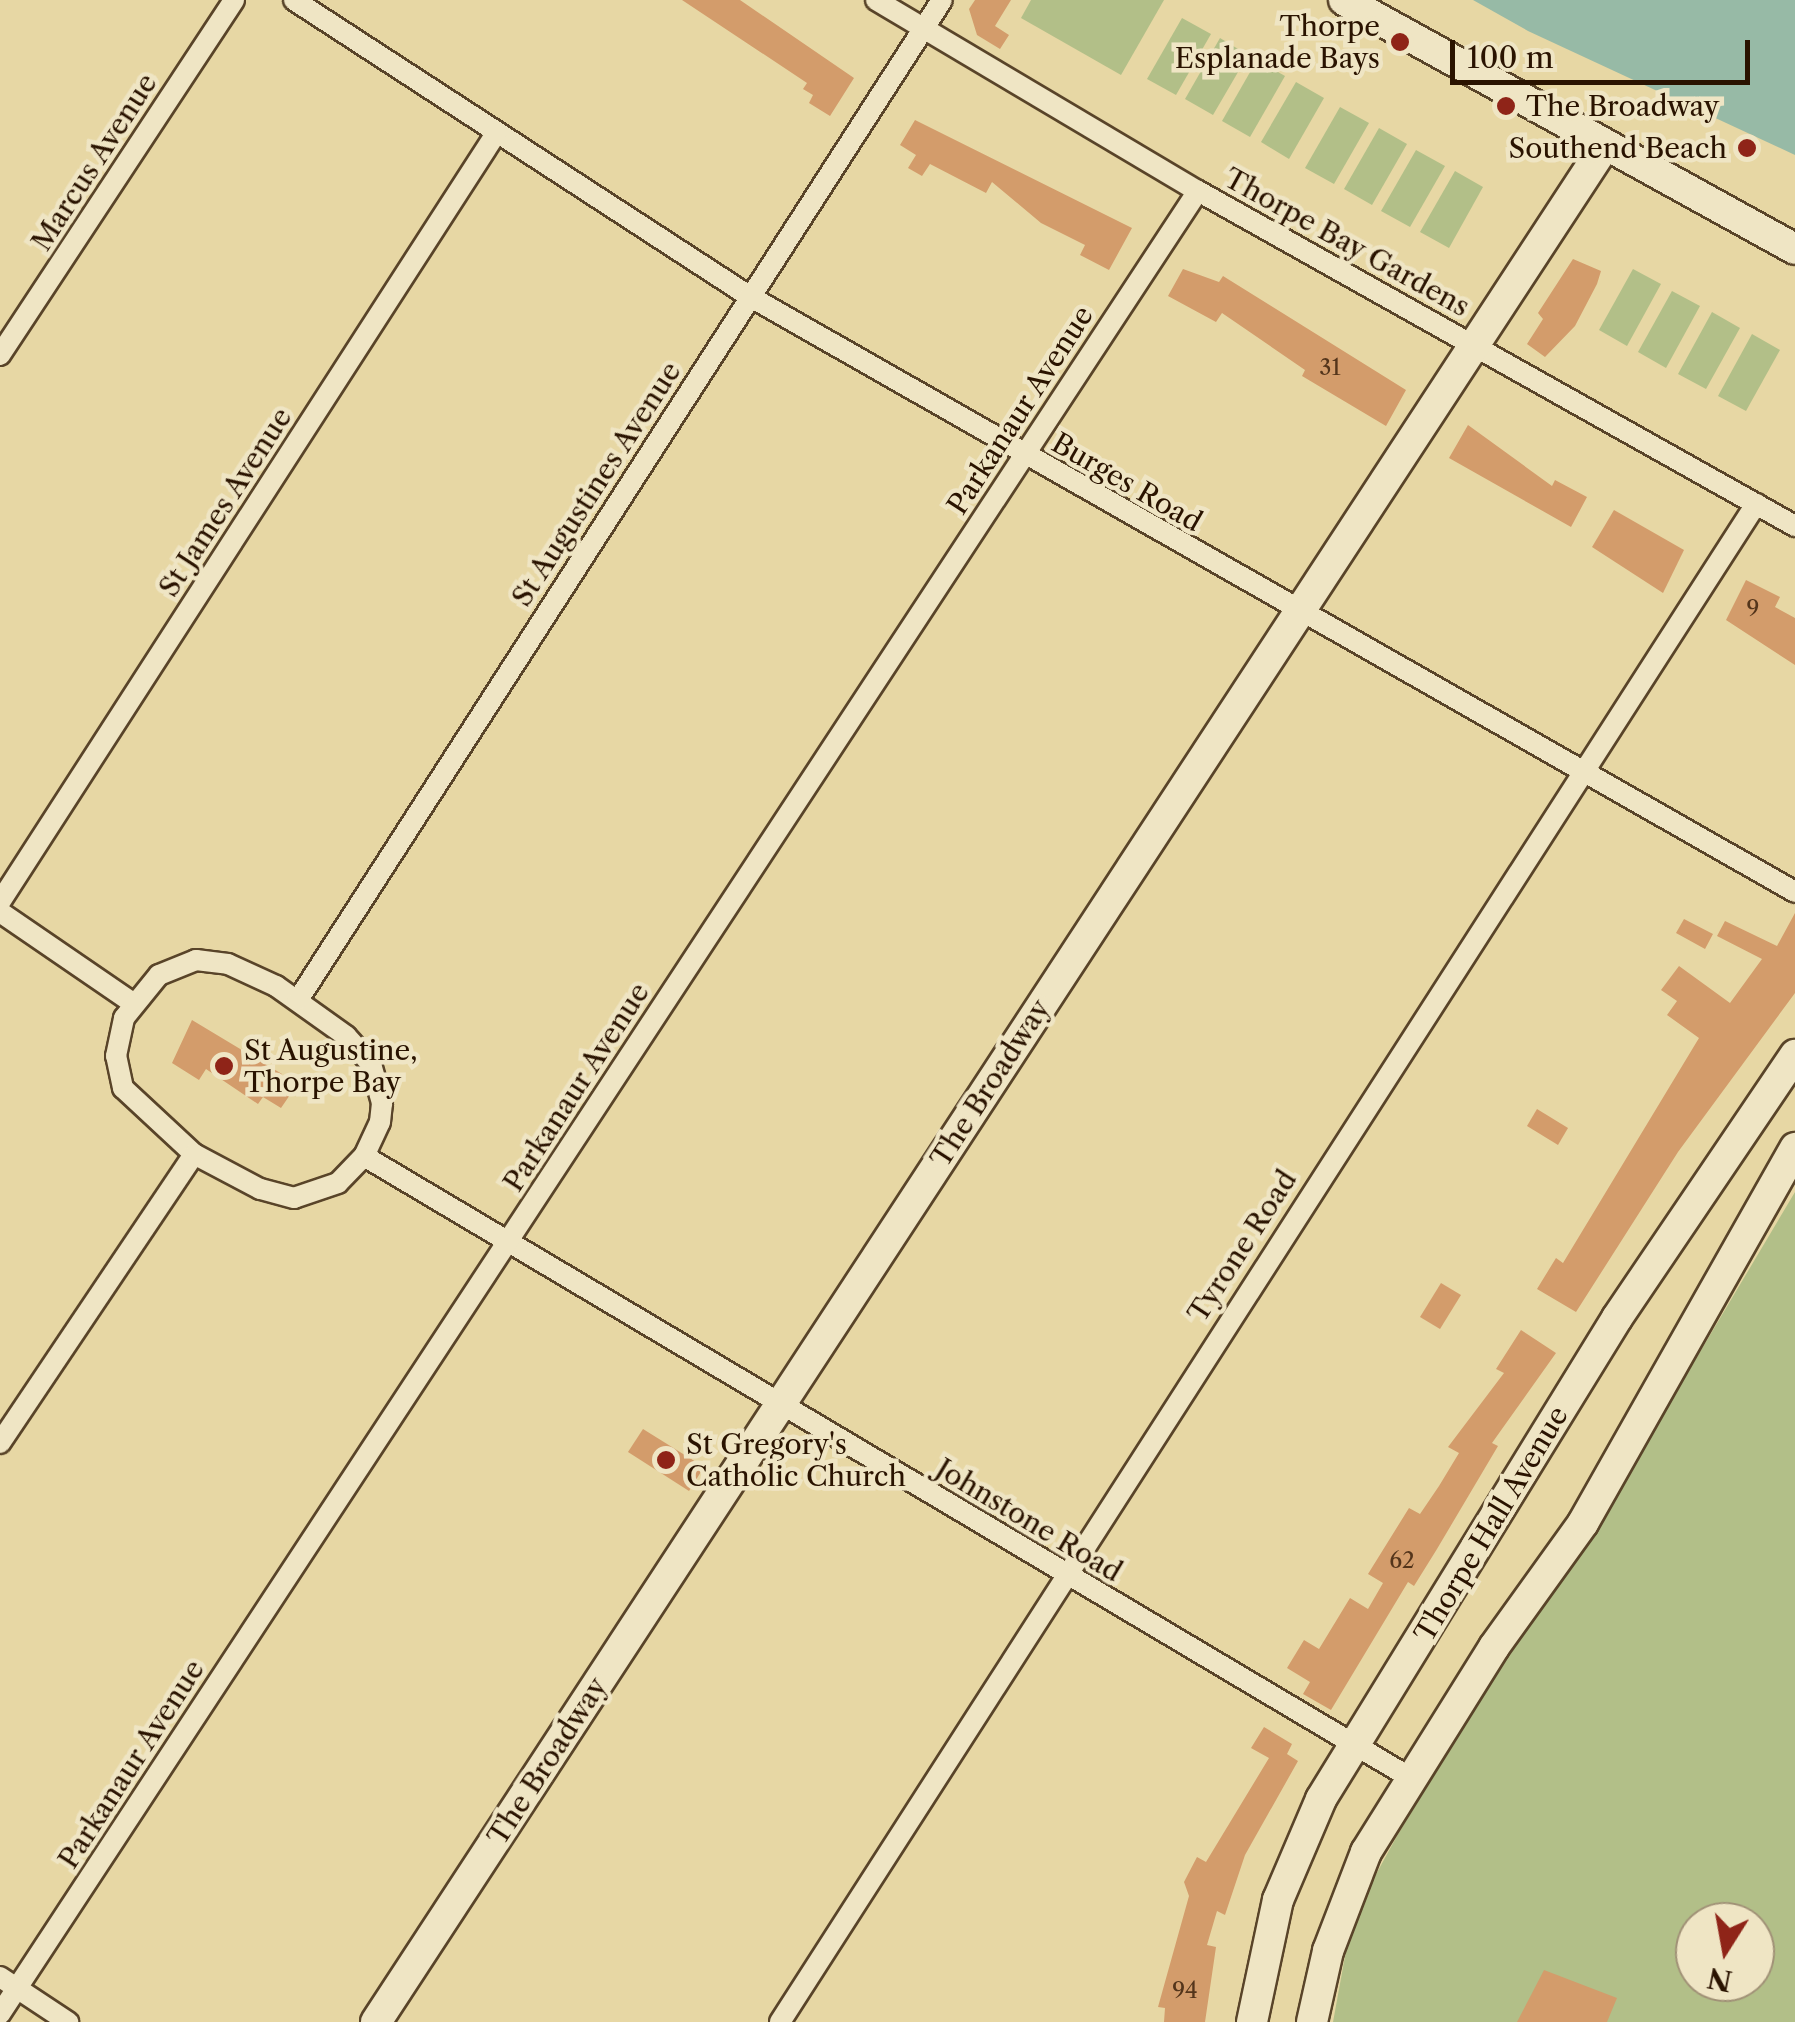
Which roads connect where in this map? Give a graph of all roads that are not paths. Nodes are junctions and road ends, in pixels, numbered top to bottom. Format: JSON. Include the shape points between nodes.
{"nodes":[{"id":1,"x":234,"y":0,"type":"edge"},
{"id":2,"x":294,"y":0,"type":"edge"},
{"id":3,"x":876,"y":0,"type":"edge"},
{"id":4,"x":942,"y":0,"type":"edge"},
{"id":5,"x":1344,"y":0,"type":"edge"},
{"id":6,"x":923,"y":29,"type":"junction"},
{"id":7,"x":497,"y":132,"type":"junction"},
{"id":8,"x":1605,"y":145,"type":"junction"},
{"id":9,"x":1198,"y":191,"type":"junction"},
{"id":10,"x":1795,"y":249,"type":"edge"},
{"id":11,"x":749,"y":296,"type":"junction"},
{"id":12,"x":1476,"y":345,"type":"junction"},
{"id":13,"x":0,"y":355,"type":"edge"},
{"id":14,"x":1023,"y":454,"type":"junction"},
{"id":15,"x":1756,"y":504,"type":"junction"},
{"id":16,"x":1795,"y":526,"type":"edge"},
{"id":17,"x":1300,"y":612,"type":"junction"},
{"id":18,"x":1582,"y":772,"type":"junction"},
{"id":19,"x":1795,"y":892,"type":"edge"},
{"id":20,"x":0,"y":902,"type":"edge"},
{"id":21,"x":0,"y":912,"type":"edge"},
{"id":22,"x":298,"y":1000,"type":"junction"},
{"id":23,"x":133,"y":1003,"type":"junction"},
{"id":24,"x":1795,"y":1055,"type":"edge"},
{"id":25,"x":1795,"y":1148,"type":"edge"},
{"id":26,"x":194,"y":1154,"type":"junction"},
{"id":27,"x":364,"y":1156,"type":"junction"},
{"id":28,"x":506,"y":1243,"type":"junction"},
{"id":29,"x":780,"y":1403,"type":"junction"},
{"id":30,"x":0,"y":1443,"type":"edge"},
{"id":31,"x":1064,"y":1572,"type":"junction"},
{"id":32,"x":1354,"y":1746,"type":"junction"},
{"id":33,"x":1409,"y":1778,"type":"junction"},
{"id":34,"x":8,"y":1982,"type":"edge"},
{"id":35,"x":0,"y":2014,"type":"edge"},
{"id":36,"x":68,"y":2022,"type":"edge"},
{"id":37,"x":376,"y":2022,"type":"edge"},
{"id":38,"x":780,"y":2022,"type":"edge"},
{"id":39,"x":1252,"y":2022,"type":"edge"},
{"id":40,"x":1312,"y":2022,"type":"edge"}],
"edges":[{"from":1,"to":13,"type":"street","name":"Marcus Avenue"},
{"from":2,"to":7,"type":"street","name":"Burges Road"},
{"from":3,"to":6,"type":"street","name":"Thorpe Bay Gardens"},
{"from":4,"to":6,"type":"street","name":"St Augustines Avenue"},
{"from":5,"to":8,"type":"street"},
{"from":6,"to":9,"type":"street","name":"Thorpe Bay Gardens"},
{"from":6,"to":11,"type":"street","name":"St Augustines Avenue"},
{"from":7,"to":11,"type":"street","name":"Burges Road"},
{"from":7,"to":20,"type":"street","name":"St James Avenue"},
{"from":8,"to":10,"type":"street"},
{"from":8,"to":12,"type":"street","name":"The Broadway"},
{"from":9,"to":12,"type":"street","name":"Thorpe Bay Gardens"},
{"from":9,"to":14,"type":"street","name":"Parkanaur Avenue"},
{"from":11,"to":14,"type":"street","name":"Burges Road"},
{"from":11,"to":22,"type":"street","name":"St Augustines Avenue"},
{"from":12,"to":15,"type":"street","name":"Thorpe Bay Gardens"},
{"from":12,"to":17,"type":"street","name":"The Broadway"},
{"from":14,"to":17,"type":"street","name":"Burges Road"},
{"from":14,"to":28,"type":"street","name":"Parkanaur Avenue"},
{"from":15,"to":16,"type":"street","name":"Thorpe Bay Gardens"},
{"from":15,"to":18,"type":"street","name":"Tyrone Road"},
{"from":17,"to":18,"type":"street","name":"Burges Road"},
{"from":17,"to":29,"type":"street","name":"The Broadway"},
{"from":18,"to":19,"type":"street","name":"Burges Road"},
{"from":18,"to":31,"type":"street","name":"Tyrone Road"},
{"from":21,"to":23,"type":"street"},
{"from":22,"to":23,"type":"street","via":[[228,964],[196,960],[159,975]]},
{"from":22,"to":27,"type":"street","via":[[362,1050],[379,1082],[380,1122]]},
{"from":23,"to":26,"type":"street","via":[[118,1036],[123,1088]]},
{"from":24,"to":32,"type":"street","name":"Thorpe Hall Avenue","via":[[1617,1318]]},
{"from":25,"to":33,"type":"street","via":[[1584,1524]]},
{"from":26,"to":27,"type":"street","via":[[260,1189],[294,1198],[338,1183]]},
{"from":26,"to":30,"type":"street"},
{"from":27,"to":28,"type":"street","name":"Johnstone Road"},
{"from":28,"to":29,"type":"street","name":"Johnstone Road"},
{"from":28,"to":34,"type":"street","name":"Parkanaur Avenue"},
{"from":29,"to":31,"type":"street","name":"Johnstone Road"},
{"from":29,"to":37,"type":"street","name":"The Broadway"},
{"from":31,"to":32,"type":"street","name":"Johnstone Road"},
{"from":31,"to":38,"type":"street","name":"Tyrone Road"},
{"from":32,"to":33,"type":"street","name":"Johnstone Road"},
{"from":32,"to":39,"type":"street","name":"Thorpe Hall Avenue","via":[[1294,1857],[1267,1942]]},
{"from":33,"to":40,"type":"street","via":[[1347,1896]]},
{"from":34,"to":35,"type":"street","name":"Parkanaur Avenue"},
{"from":34,"to":36,"type":"street"}]}
